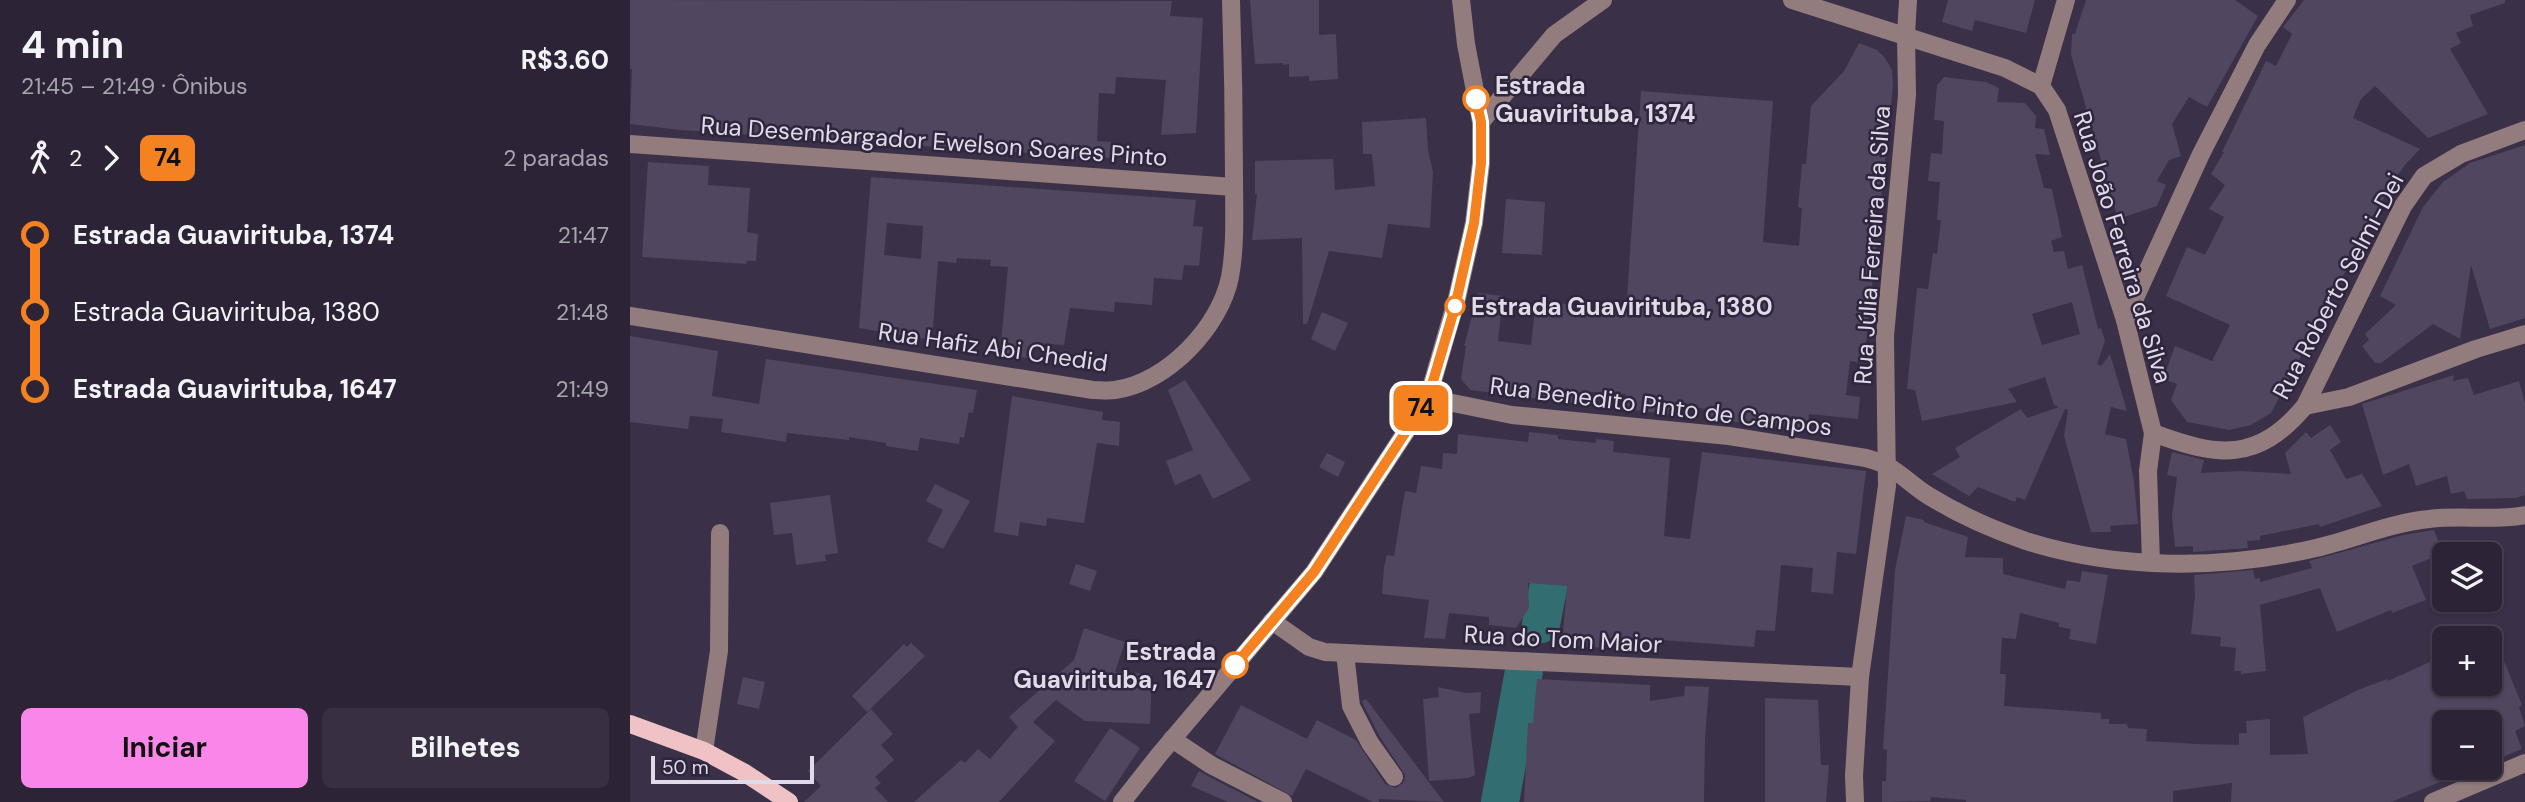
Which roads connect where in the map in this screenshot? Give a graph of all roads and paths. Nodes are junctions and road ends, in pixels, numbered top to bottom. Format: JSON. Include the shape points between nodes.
{"nodes":[{"id":1,"x":1231,"y":0,"type":"edge"},
{"id":2,"x":1461,"y":0,"type":"edge"},
{"id":3,"x":1603,"y":0,"type":"edge"},
{"id":4,"x":1792,"y":0,"type":"edge"},
{"id":5,"x":1908,"y":0,"type":"edge"},
{"id":6,"x":2066,"y":0,"type":"edge"},
{"id":7,"x":2287,"y":0,"type":"edge"},
{"id":8,"x":1906,"y":35,"type":"junction"},
{"id":9,"x":2041,"y":86,"type":"junction"},
{"id":10,"x":1481,"y":122,"type":"junction"},
{"id":11,"x":2525,"y":130,"type":"edge"},
{"id":12,"x":630,"y":144,"type":"edge"},
{"id":13,"x":1234,"y":187,"type":"junction"},
{"id":14,"x":630,"y":316,"type":"edge"},
{"id":15,"x":2125,"y":320,"type":"junction"},
{"id":16,"x":2525,"y":334,"type":"edge"},
{"id":17,"x":1428,"y":398,"type":"junction"},
{"id":18,"x":2305,"y":406,"type":"junction"},
{"id":19,"x":2153,"y":433,"type":"junction"},
{"id":20,"x":1887,"y":465,"type":"junction"},
{"id":21,"x":2525,"y":515,"type":"edge"},
{"id":22,"x":720,"y":533,"type":"dead end"},
{"id":23,"x":2151,"y":562,"type":"junction"},
{"id":24,"x":1272,"y":621,"type":"junction"},
{"id":25,"x":1345,"y":653,"type":"junction"},
{"id":26,"x":1860,"y":677,"type":"junction"},
{"id":27,"x":630,"y":724,"type":"edge"},
{"id":28,"x":1172,"y":739,"type":"junction"},
{"id":29,"x":704,"y":751,"type":"junction"},
{"id":30,"x":2525,"y":763,"type":"edge"},
{"id":31,"x":1394,"y":777,"type":"dead end"},
{"id":32,"x":789,"y":802,"type":"edge"},
{"id":33,"x":1122,"y":802,"type":"edge"},
{"id":34,"x":1283,"y":802,"type":"edge"},
{"id":35,"x":1856,"y":802,"type":"edge"},
{"id":36,"x":2433,"y":802,"type":"edge"}],
"edges":[{"from":1,"to":13,"type":"street","name":"Rua Hafiz Abi Chedid"},
{"from":2,"to":10,"type":"street"},
{"from":3,"to":10,"type":"street","via":[[1554,35]]},
{"from":4,"to":8,"type":"street"},
{"from":5,"to":8,"type":"street","name":"Rua Júlia Ferreira da Silva"},
{"from":6,"to":9,"type":"street"},
{"from":7,"to":15,"type":"street","via":[[2257,45],[2201,154]]},
{"from":8,"to":9,"type":"street","via":[[2005,68]]},
{"from":8,"to":20,"type":"street","name":"Rua Júlia Ferreira da Silva","via":[[1908,95],[1885,336]]},
{"from":9,"to":15,"type":"street","name":"Rua João Ferreira da Silva","via":[[2057,110]]},
{"from":10,"to":17,"type":"street","via":[[1474,223]]},
{"from":11,"to":18,"type":"street","name":"Rua Roberto Selmi-Dei","via":[[2461,154],[2424,176],[2403,206]]},
{"from":12,"to":13,"type":"street","name":"Rua Desembargador Ewelson Soares Pinto"},
{"from":13,"to":14,"type":"street","name":"Rua Hafiz Abi Chedid","via":[[1230,278],[1216,314],[1195,345],[1168,367],[1116,390]]},
{"from":15,"to":19,"type":"street","name":"Rua João Ferreira da Silva"},
{"from":16,"to":18,"type":"street","via":[[2349,397]]},
{"from":17,"to":20,"type":"street","name":"Rua Benedito Pinto de Campos","via":[[1512,415],[1819,449]]},
{"from":17,"to":24,"type":"street","via":[[1314,572]]},
{"from":18,"to":19,"type":"street","name":"Rua Roberto Selmi-Dei","via":[[2265,441],[2241,450],[2214,451]]},
{"from":19,"to":23,"type":"street","name":"Rua João Ferreira da Silva","via":[[2148,471]]},
{"from":20,"to":23,"type":"street","via":[[1939,502],[2025,540],[2081,555]]},
{"from":20,"to":26,"type":"street","name":"Rua Júlia Ferreira da Silva"},
{"from":21,"to":23,"type":"street","via":[[2429,519],[2253,559]]},
{"from":22,"to":29,"type":"street","via":[[719,651]]},
{"from":24,"to":25,"type":"street","name":"Rua do Tom Maior","via":[[1309,647]]},
{"from":24,"to":28,"type":"street"},
{"from":25,"to":26,"type":"street","name":"Rua do Tom Maior"},
{"from":25,"to":31,"type":"street","via":[[1351,706]]},
{"from":26,"to":35,"type":"street","name":"Rua Júlia Ferreira da Silva"},
{"from":27,"to":29,"type":"main road"},
{"from":28,"to":33,"type":"street"},
{"from":28,"to":34,"type":"street"},
{"from":29,"to":32,"type":"main road"},
{"from":30,"to":36,"type":"street"}]}
